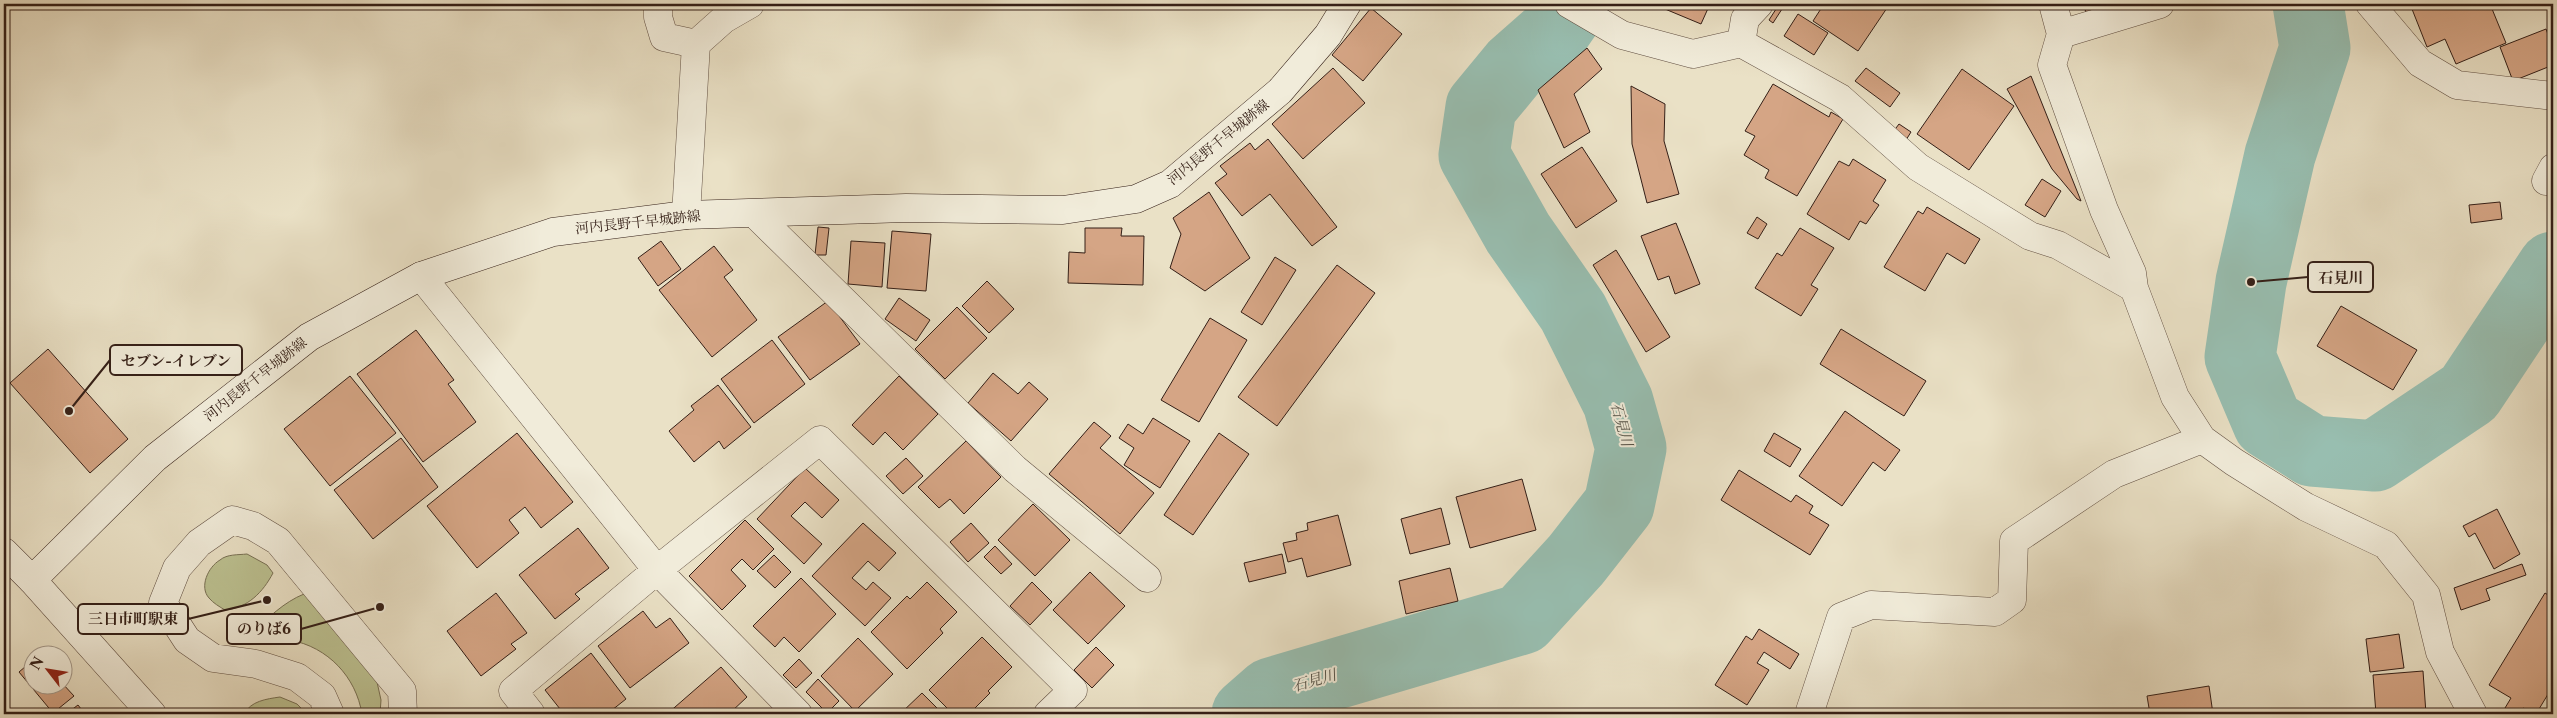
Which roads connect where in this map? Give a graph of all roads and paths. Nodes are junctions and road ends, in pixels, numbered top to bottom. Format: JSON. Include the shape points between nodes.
{"nodes":[{"id":1,"x":658,"y":4,"type":"edge"},
{"id":2,"x":750,"y":4,"type":"edge"},
{"id":3,"x":1347,"y":4,"type":"edge"},
{"id":4,"x":1569,"y":4,"type":"edge"},
{"id":5,"x":1759,"y":4,"type":"edge"},
{"id":6,"x":2053,"y":4,"type":"edge"},
{"id":7,"x":2160,"y":4,"type":"edge"},
{"id":8,"x":2370,"y":4,"type":"edge"},
{"id":9,"x":2061,"y":34,"type":"junction"},
{"id":10,"x":1741,"y":43,"type":"junction"},
{"id":11,"x":696,"y":44,"type":"junction"},
{"id":12,"x":2553,"y":96,"type":"edge"},
{"id":13,"x":755,"y":214,"type":"junction"},
{"id":14,"x":686,"y":215,"type":"junction"},
{"id":15,"x":421,"y":276,"type":"junction"},
{"id":16,"x":2134,"y":288,"type":"junction"},
{"id":17,"x":2202,"y":439,"type":"junction"},
{"id":18,"x":4,"y":552,"type":"edge"},
{"id":19,"x":657,"y":570,"type":"junction"},
{"id":20,"x":1147,"y":578,"type":"dead end"},
{"id":21,"x":32,"y":580,"type":"junction"},
{"id":22,"x":152,"y":714,"type":"edge"},
{"id":23,"x":330,"y":714,"type":"edge"},
{"id":24,"x":403,"y":714,"type":"edge"},
{"id":25,"x":531,"y":714,"type":"edge"},
{"id":26,"x":798,"y":714,"type":"edge"},
{"id":27,"x":1048,"y":714,"type":"edge"},
{"id":28,"x":1809,"y":714,"type":"edge"},
{"id":29,"x":2473,"y":714,"type":"edge"}],
"edges":[{"from":1,"to":11,"type":"street","via":[[664,37]]},
{"from":2,"to":11,"type":"street","via":[[724,19]]},
{"from":3,"to":13,"type":"street","name":"河内長野千早城跡線","via":[[1328,35],[1280,90],[1170,184],[1136,198],[1063,210],[906,208]]},
{"from":4,"to":10,"type":"street","via":[[1622,35],[1693,54]]},
{"from":5,"to":10,"type":"street","via":[[1745,19]]},
{"from":6,"to":9,"type":"street"},
{"from":7,"to":9,"type":"street"},
{"from":8,"to":12,"type":"street","via":[[2420,63],[2457,85]]},
{"from":9,"to":16,"type":"street","via":[[2052,65],[2104,210],[2132,273]]},
{"from":10,"to":16,"type":"street","via":[[1840,98],[1918,168],[2030,236],[2058,245]]},
{"from":11,"to":14,"type":"street"},
{"from":13,"to":14,"type":"street","name":"河内長野千早城跡線"},
{"from":13,"to":20,"type":"street","via":[[1015,469]]},
{"from":14,"to":15,"type":"street","name":"河内長野千早城跡線","via":[[553,232]]},
{"from":15,"to":19,"type":"street"},
{"from":15,"to":21,"type":"street","name":"河内長野千早城跡線","via":[[309,336],[154,458]]},
{"from":16,"to":17,"type":"street","via":[[2175,397]]},
{"from":17,"to":28,"type":"street","via":[[2114,474],[2014,541],[2012,600],[1995,612],[1872,605],[1841,617]]},
{"from":17,"to":29,"type":"street","via":[[2306,507],[2386,545],[2426,595],[2440,652]]},
{"from":18,"to":21,"type":"street"},
{"from":19,"to":25,"type":"street","via":[[513,691]]},
{"from":19,"to":26,"type":"street"},
{"from":19,"to":27,"type":"street","via":[[820,440],[1073,690]]},
{"from":21,"to":22,"type":"street"},
{"from":23,"to":24,"type":"street","via":[[322,696],[297,677],[256,664],[213,658],[187,640],[163,603],[177,568],[199,543],[232,520],[253,526],[278,541],[402,691]]}]}
